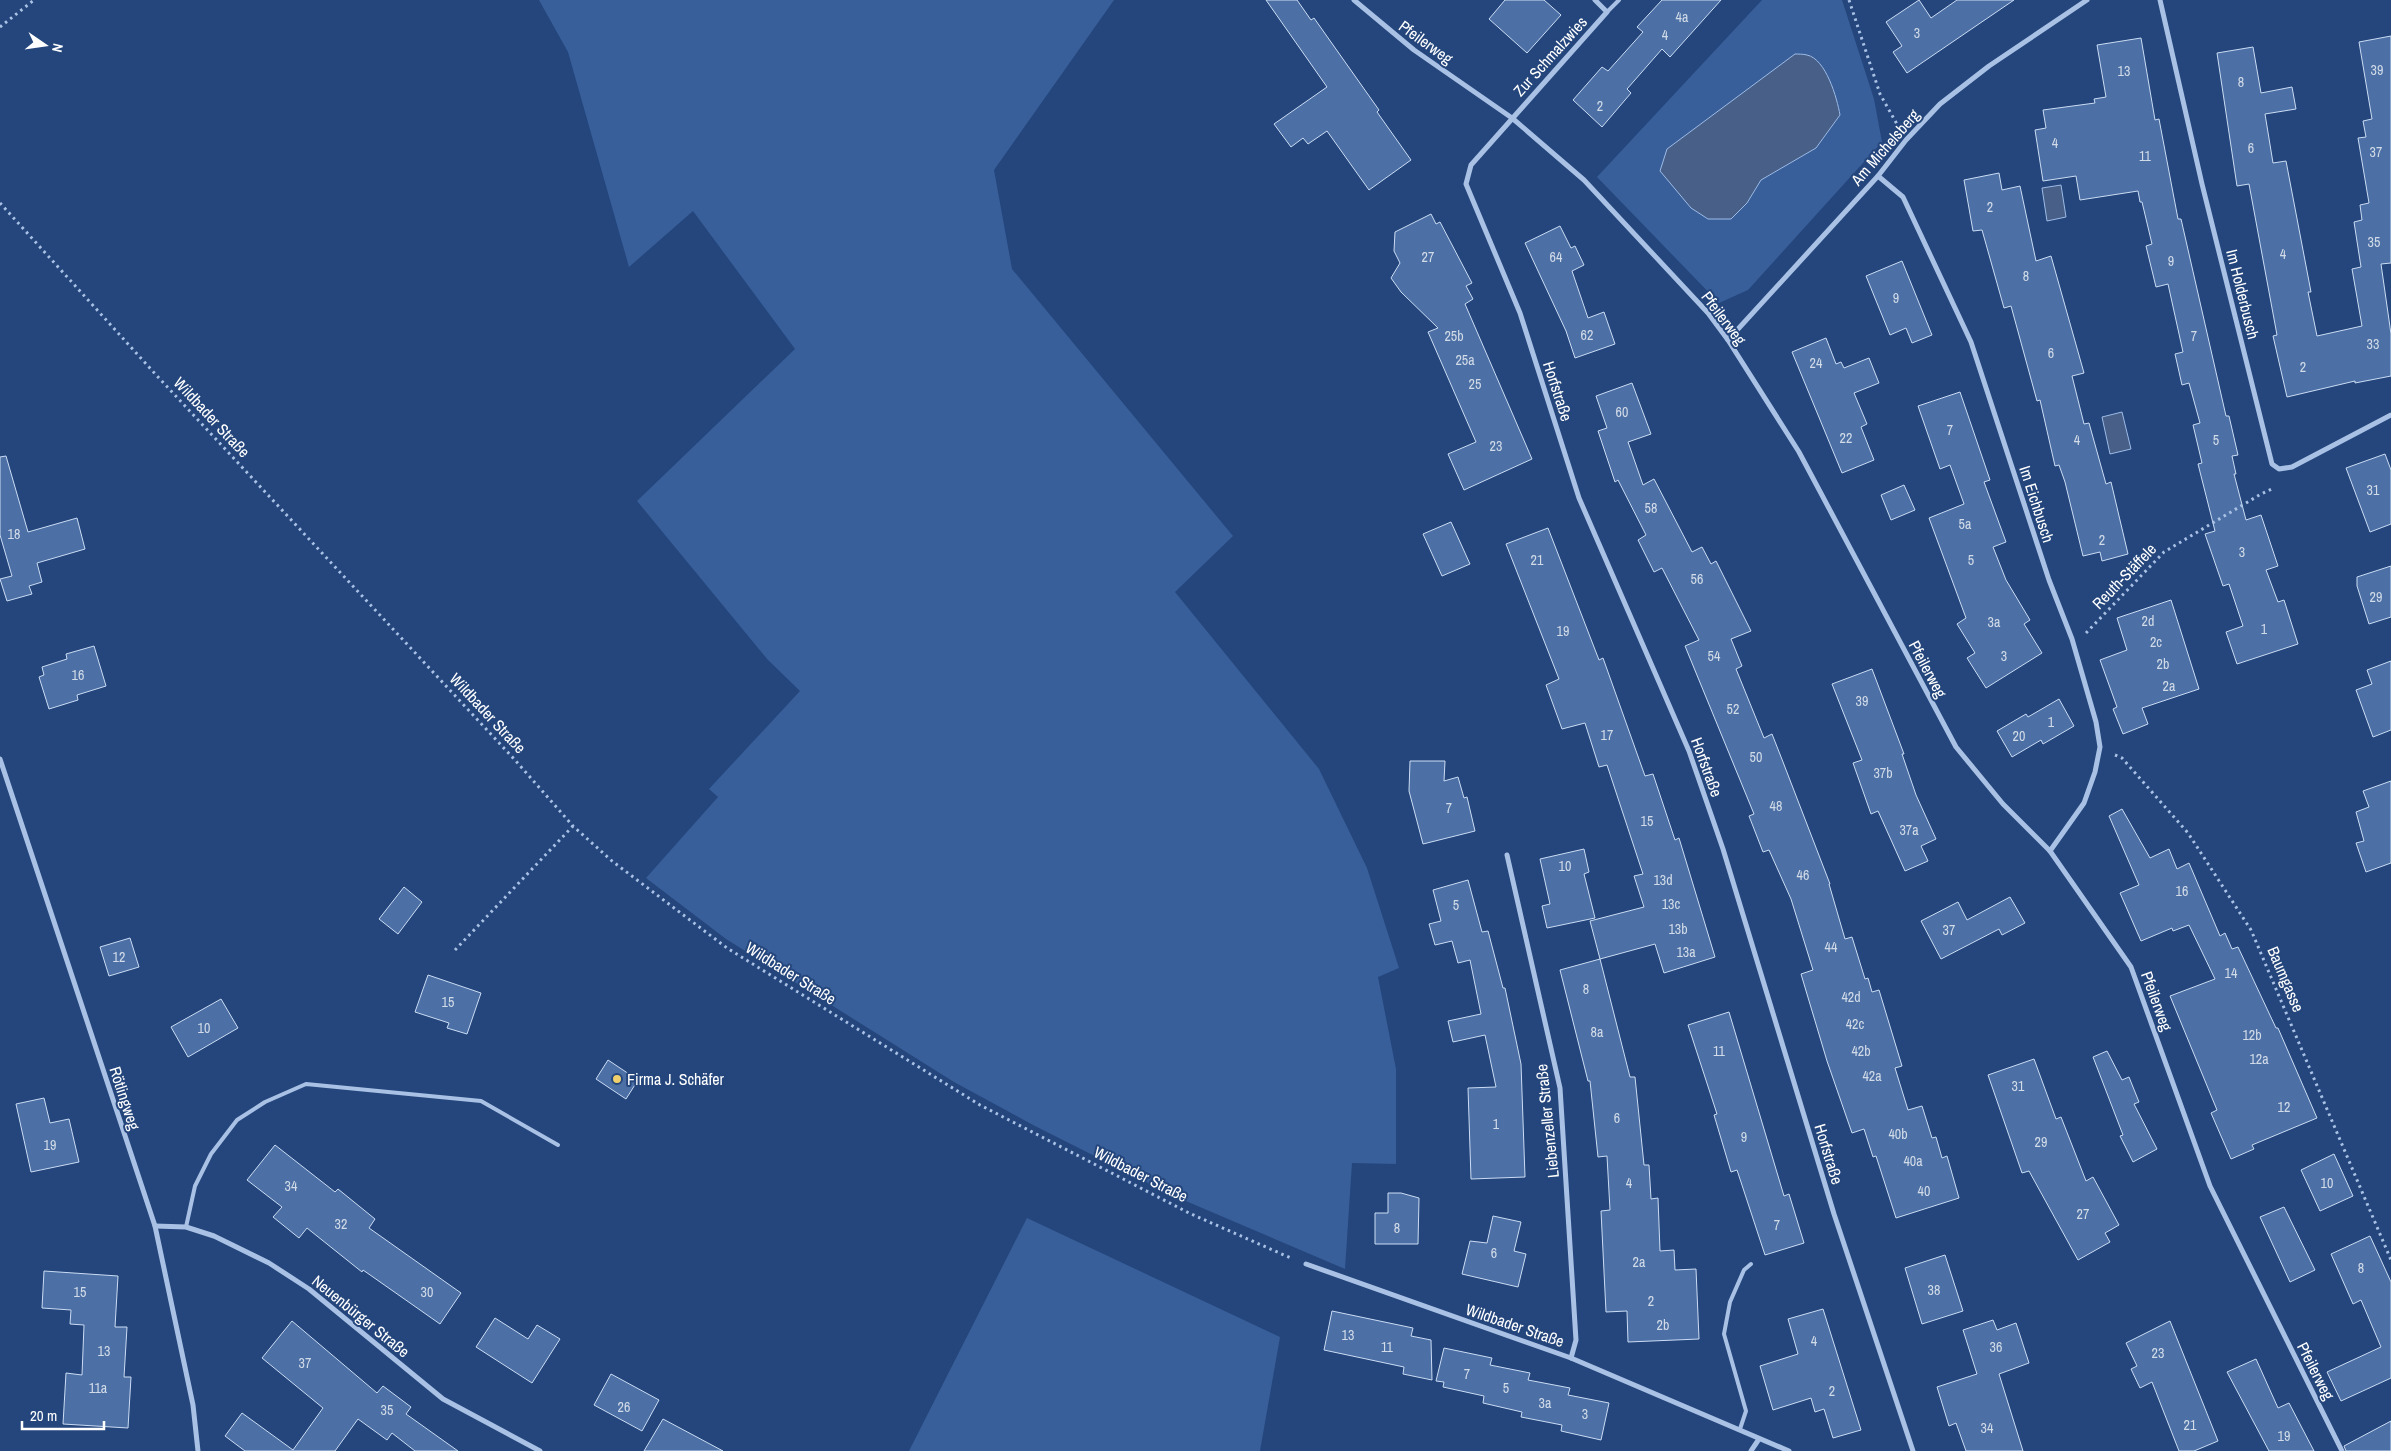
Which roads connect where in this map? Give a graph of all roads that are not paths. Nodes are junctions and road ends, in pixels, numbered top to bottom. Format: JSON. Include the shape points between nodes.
{"nodes":[{"id":1,"x":1354,"y":0,"type":"edge"},
{"id":2,"x":1595,"y":0,"type":"edge"},
{"id":3,"x":1618,"y":0,"type":"edge"},
{"id":4,"x":2087,"y":0,"type":"edge"},
{"id":5,"x":2160,"y":0,"type":"edge"},
{"id":6,"x":1607,"y":12,"type":"junction"},
{"id":7,"x":1512,"y":118,"type":"junction"},
{"id":8,"x":1878,"y":176,"type":"junction"},
{"id":9,"x":1728,"y":340,"type":"junction"},
{"id":10,"x":2391,"y":414,"type":"edge"},
{"id":11,"x":0,"y":759,"type":"edge"},
{"id":12,"x":2050,"y":851,"type":"junction"},
{"id":13,"x":1507,"y":855,"type":"dead end"},
{"id":14,"x":558,"y":1145,"type":"dead end"},
{"id":15,"x":155,"y":1226,"type":"junction"},
{"id":16,"x":186,"y":1227,"type":"junction"},
{"id":17,"x":1306,"y":1264,"type":"road end"},
{"id":18,"x":1751,"y":1264,"type":"dead end"},
{"id":19,"x":1571,"y":1358,"type":"junction"},
{"id":20,"x":1740,"y":1429,"type":"junction"},
{"id":21,"x":1759,"y":1438,"type":"junction"},
{"id":22,"x":198,"y":1451,"type":"edge"},
{"id":23,"x":540,"y":1451,"type":"edge"},
{"id":24,"x":1751,"y":1451,"type":"edge"},
{"id":25,"x":1789,"y":1451,"type":"edge"},
{"id":26,"x":1913,"y":1451,"type":"edge"},
{"id":27,"x":2342,"y":1451,"type":"edge"}],
"edges":[{"from":1,"to":7,"type":"street","name":"Pfeilerweg","via":[[1414,50]]},
{"from":2,"to":6,"type":"street","name":"Zur Schmalzwies"},
{"from":3,"to":6,"type":"lane","name":"Zur Schmalzwies"},
{"from":4,"to":8,"type":"street","name":"Am Michelsberg","via":[[1989,66],[1940,104]]},
{"from":5,"to":10,"type":"street","name":"Im Holderbusch","via":[[2272,464],[2279,469],[2292,467]]},
{"from":6,"to":7,"type":"street","name":"Zur Schmalzwies"},
{"from":7,"to":9,"type":"street","name":"Pfeilerweg","via":[[1584,180],[1708,313]]},
{"from":7,"to":26,"type":"street","name":"Horfstraße","via":[[1470,165],[1466,184],[1520,312],[1579,498],[1689,751],[1723,849],[1834,1214]]},
{"from":8,"to":9,"type":"street","name":"Am Michelsberg"},
{"from":8,"to":12,"type":"street","name":"Im Eichbusch","via":[[1903,197],[1970,342],[2049,580],[2072,639],[2096,722],[2100,747],[2084,803]]},
{"from":9,"to":12,"type":"street","name":"Pfeilerweg","via":[[1799,452],[1956,747],[2003,804]]},
{"from":11,"to":15,"type":"street","name":"Rötlingweg"},
{"from":12,"to":27,"type":"street","name":"Pfeilerweg","via":[[2132,967],[2210,1186]]},
{"from":13,"to":19,"type":"street","name":"Liebenzeller Straße","via":[[1560,1088],[1576,1340]]},
{"from":14,"to":16,"type":"lane","via":[[481,1101],[306,1084],[265,1102],[237,1120],[211,1154],[195,1186]]},
{"from":15,"to":16,"type":"street","name":"Neuenbürger Straße"},
{"from":15,"to":22,"type":"street","name":"Rötlingweg","via":[[193,1406]]},
{"from":16,"to":23,"type":"street","name":"Neuenbürger Straße","via":[[214,1236],[269,1263],[309,1289],[443,1399]]},
{"from":17,"to":19,"type":"street","name":"Wildbader Straße"},
{"from":18,"to":20,"type":"lane","via":[[1744,1270],[1730,1302],[1724,1334],[1746,1411]]},
{"from":19,"to":20,"type":"street","name":"Wildbader Straße"},
{"from":20,"to":21,"type":"street","name":"Wildbader Straße"},
{"from":21,"to":24,"type":"street"},
{"from":21,"to":25,"type":"street","name":"Wildbader Straße"}]}
